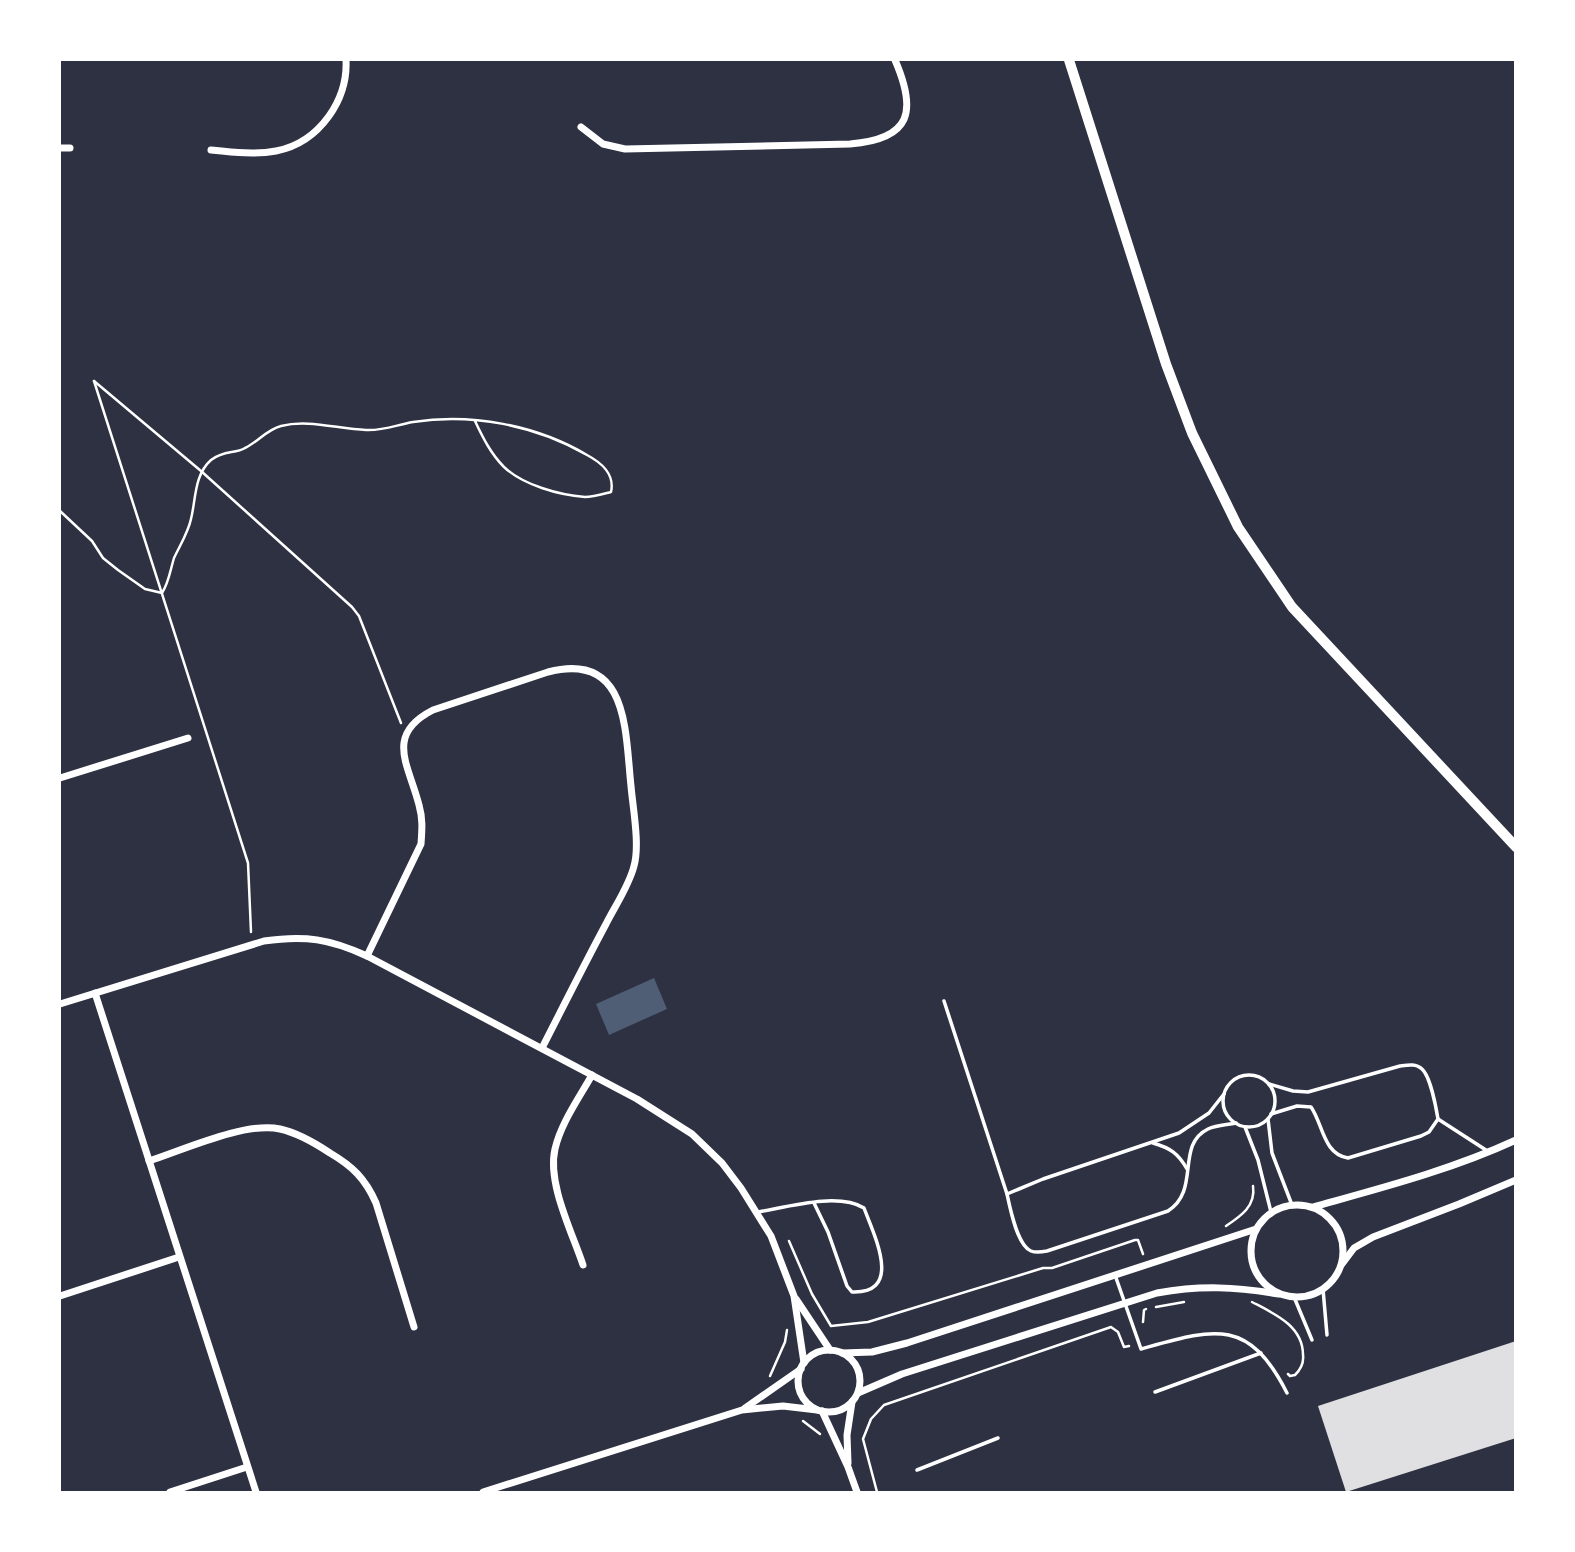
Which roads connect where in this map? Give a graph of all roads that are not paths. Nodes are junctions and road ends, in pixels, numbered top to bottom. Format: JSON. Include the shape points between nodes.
{"nodes":[{"id":1,"x":346,"y":60,"type":"edge"},
{"id":2,"x":895,"y":60,"type":"edge"},
{"id":3,"x":1069,"y":60,"type":"edge"},
{"id":4,"x":581,"y":127,"type":"dead end"},
{"id":5,"x":60,"y":148,"type":"edge"},
{"id":6,"x":70,"y":148,"type":"dead end"},
{"id":7,"x":211,"y":150,"type":"dead end"},
{"id":8,"x":188,"y":738,"type":"dead end"},
{"id":9,"x":60,"y":778,"type":"edge"},
{"id":10,"x":1516,"y":847,"type":"edge"},
{"id":11,"x":367,"y":956,"type":"junction"},
{"id":12,"x":95,"y":993,"type":"junction"},
{"id":13,"x":944,"y":1001,"type":"dead end"},
{"id":14,"x":60,"y":1004,"type":"edge"},
{"id":15,"x":542,"y":1048,"type":"junction"},
{"id":16,"x":592,"y":1075,"type":"junction"},
{"id":17,"x":1269,"y":1084,"type":"junction"},
{"id":18,"x":1224,"y":1094,"type":"junction"},
{"id":19,"x":1271,"y":1114,"type":"junction"},
{"id":20,"x":1268,"y":1119,"type":"junction"},
{"id":21,"x":1437,"y":1119,"type":"junction"},
{"id":22,"x":1236,"y":1123,"type":"junction"},
{"id":23,"x":1245,"y":1126,"type":"junction"},
{"id":24,"x":1516,"y":1140,"type":"edge"},
{"id":25,"x":1151,"y":1143,"type":"junction"},
{"id":26,"x":1489,"y":1152,"type":"junction"},
{"id":27,"x":149,"y":1161,"type":"junction"},
{"id":28,"x":1188,"y":1171,"type":"junction"},
{"id":29,"x":1516,"y":1180,"type":"edge"},
{"id":30,"x":1007,"y":1194,"type":"junction"},
{"id":31,"x":814,"y":1203,"type":"junction"},
{"id":32,"x":1292,"y":1205,"type":"junction"},
{"id":33,"x":1312,"y":1207,"type":"junction"},
{"id":34,"x":758,"y":1212,"type":"junction"},
{"id":35,"x":1271,"y":1212,"type":"junction"},
{"id":36,"x":1256,"y":1229,"type":"junction"},
{"id":37,"x":179,"y":1257,"type":"junction"},
{"id":38,"x":583,"y":1265,"type":"dead end"},
{"id":39,"x":1340,"y":1267,"type":"junction"},
{"id":40,"x":1115,"y":1275,"type":"junction"},
{"id":41,"x":1323,"y":1289,"type":"junction"},
{"id":42,"x":1279,"y":1294,"type":"junction"},
{"id":43,"x":60,"y":1296,"type":"edge"},
{"id":44,"x":1294,"y":1297,"type":"junction"},
{"id":45,"x":794,"y":1299,"type":"junction"},
{"id":46,"x":1125,"y":1302,"type":"junction"},
{"id":47,"x":414,"y":1327,"type":"dead end"},
{"id":48,"x":1327,"y":1335,"type":"dead end"},
{"id":49,"x":1312,"y":1340,"type":"dead end"},
{"id":50,"x":830,"y":1350,"type":"junction"},
{"id":51,"x":842,"y":1353,"type":"junction"},
{"id":52,"x":1261,"y":1353,"type":"junction"},
{"id":53,"x":802,"y":1366,"type":"junction"},
{"id":54,"x":1155,"y":1392,"type":"dead end"},
{"id":55,"x":858,"y":1393,"type":"junction"},
{"id":56,"x":1287,"y":1393,"type":"dead end"},
{"id":57,"x":853,"y":1402,"type":"junction"},
{"id":58,"x":742,"y":1410,"type":"junction"},
{"id":59,"x":819,"y":1410,"type":"junction"},
{"id":60,"x":998,"y":1438,"type":"dead end"},
{"id":61,"x":247,"y":1467,"type":"junction"},
{"id":62,"x":848,"y":1467,"type":"junction"},
{"id":63,"x":917,"y":1470,"type":"dead end"},
{"id":64,"x":170,"y":1493,"type":"edge"},
{"id":65,"x":256,"y":1493,"type":"edge"},
{"id":66,"x":483,"y":1493,"type":"edge"},
{"id":67,"x":857,"y":1493,"type":"edge"}],
"edges":[{"from":1,"to":7,"type":"street","via":[[346,79],[335,107],[309,138],[275,152]]},
{"from":2,"to":4,"type":"street","via":[[908,105],[899,127],[879,140],[625,149],[603,144]]},
{"from":3,"to":10,"type":"street","via":[[1166,364],[1192,433],[1238,527],[1292,607]]},
{"from":5,"to":6,"type":"street"},
{"from":8,"to":9,"type":"street"},
{"from":11,"to":12,"type":"street","via":[[309,937],[290,937],[252,943]]},
{"from":11,"to":15,"type":"street"},
{"from":11,"to":15,"type":"street","via":[[421,844],[423,826],[403,749],[410,726],[433,710],[566,668],[594,673],[614,692],[624,721],[635,864]]},
{"from":12,"to":14,"type":"street"},
{"from":12,"to":27,"type":"street"},
{"from":13,"to":30,"type":"lane"},
{"from":15,"to":16,"type":"street"},
{"from":16,"to":34,"type":"street","via":[[692,1134],[722,1163]]},
{"from":16,"to":38,"type":"street","via":[[561,1133],[553,1162],[556,1186]]},
{"from":17,"to":18,"type":"lane","via":[[1244,1075]]},
{"from":17,"to":19,"type":"lane","via":[[1275,1104]]},
{"from":17,"to":21,"type":"lane","via":[[1308,1092],[1415,1065],[1428,1079]]},
{"from":18,"to":22,"type":"lane","via":[[1228,1115]]},
{"from":18,"to":25,"type":"lane","via":[[1198,1123]]},
{"from":19,"to":20,"type":"lane"},
{"from":19,"to":21,"type":"lane","via":[[1311,1107],[1331,1150],[1348,1158],[1421,1136]]},
{"from":20,"to":23,"type":"lane"},
{"from":20,"to":32,"type":"lane","via":[[1272,1153]]},
{"from":21,"to":26,"type":"lane"},
{"from":22,"to":23,"type":"lane"},
{"from":22,"to":28,"type":"lane","via":[[1201,1133],[1192,1147]]},
{"from":23,"to":35,"type":"lane"},
{"from":24,"to":26,"type":"street"},
{"from":25,"to":28,"type":"lane","via":[[1172,1150]]},
{"from":25,"to":30,"type":"lane"},
{"from":26,"to":33,"type":"street"},
{"from":27,"to":37,"type":"street"},
{"from":27,"to":47,"type":"street","via":[[267,1128],[296,1135],[350,1165],[368,1185],[376,1203]]},
{"from":28,"to":30,"type":"lane","via":[[1182,1199],[1168,1211],[1047,1251],[1026,1247]]},
{"from":29,"to":39,"type":"street","via":[[1373,1237],[1354,1248]]},
{"from":31,"to":31,"type":"lane","via":[[848,1201],[864,1208],[883,1266],[878,1285],[871,1291],[852,1293],[847,1286]]},
{"from":31,"to":34,"type":"lane"},
{"from":32,"to":33,"type":"street"},
{"from":32,"to":35,"type":"street"},
{"from":33,"to":39,"type":"street","via":[[1335,1225],[1342,1245]]},
{"from":34,"to":45,"type":"street"},
{"from":35,"to":36,"type":"street"},
{"from":36,"to":40,"type":"street"},
{"from":36,"to":42,"type":"street","via":[[1251,1259],[1261,1280]]},
{"from":37,"to":43,"type":"street"},
{"from":37,"to":61,"type":"street"},
{"from":39,"to":41,"type":"street"},
{"from":40,"to":46,"type":"lane"},
{"from":40,"to":51,"type":"street","via":[[907,1343],[872,1352]]},
{"from":41,"to":44,"type":"street"},
{"from":41,"to":48,"type":"lane"},
{"from":42,"to":44,"type":"street"},
{"from":42,"to":46,"type":"street","via":[[1231,1286],[1201,1287]]},
{"from":44,"to":49,"type":"lane"},
{"from":45,"to":50,"type":"street"},
{"from":45,"to":53,"type":"street"},
{"from":46,"to":52,"type":"lane","via":[[1141,1349],[1198,1334],[1229,1334]]},
{"from":46,"to":55,"type":"street","via":[[902,1374]]},
{"from":50,"to":51,"type":"street"},
{"from":50,"to":53,"type":"street","via":[[811,1356]]},
{"from":51,"to":55,"type":"street","via":[[859,1375]]},
{"from":52,"to":54,"type":"lane"},
{"from":52,"to":56,"type":"lane"},
{"from":53,"to":58,"type":"street"},
{"from":53,"to":59,"type":"street","via":[[798,1379],[803,1397]]},
{"from":55,"to":57,"type":"street"},
{"from":57,"to":59,"type":"street","via":[[836,1412]]},
{"from":57,"to":62,"type":"street","via":[[846,1435]]},
{"from":58,"to":59,"type":"street","via":[[783,1406]]},
{"from":58,"to":66,"type":"street"},
{"from":59,"to":62,"type":"street"},
{"from":60,"to":63,"type":"lane"},
{"from":61,"to":64,"type":"street"},
{"from":61,"to":65,"type":"street"},
{"from":62,"to":67,"type":"street"}]}
